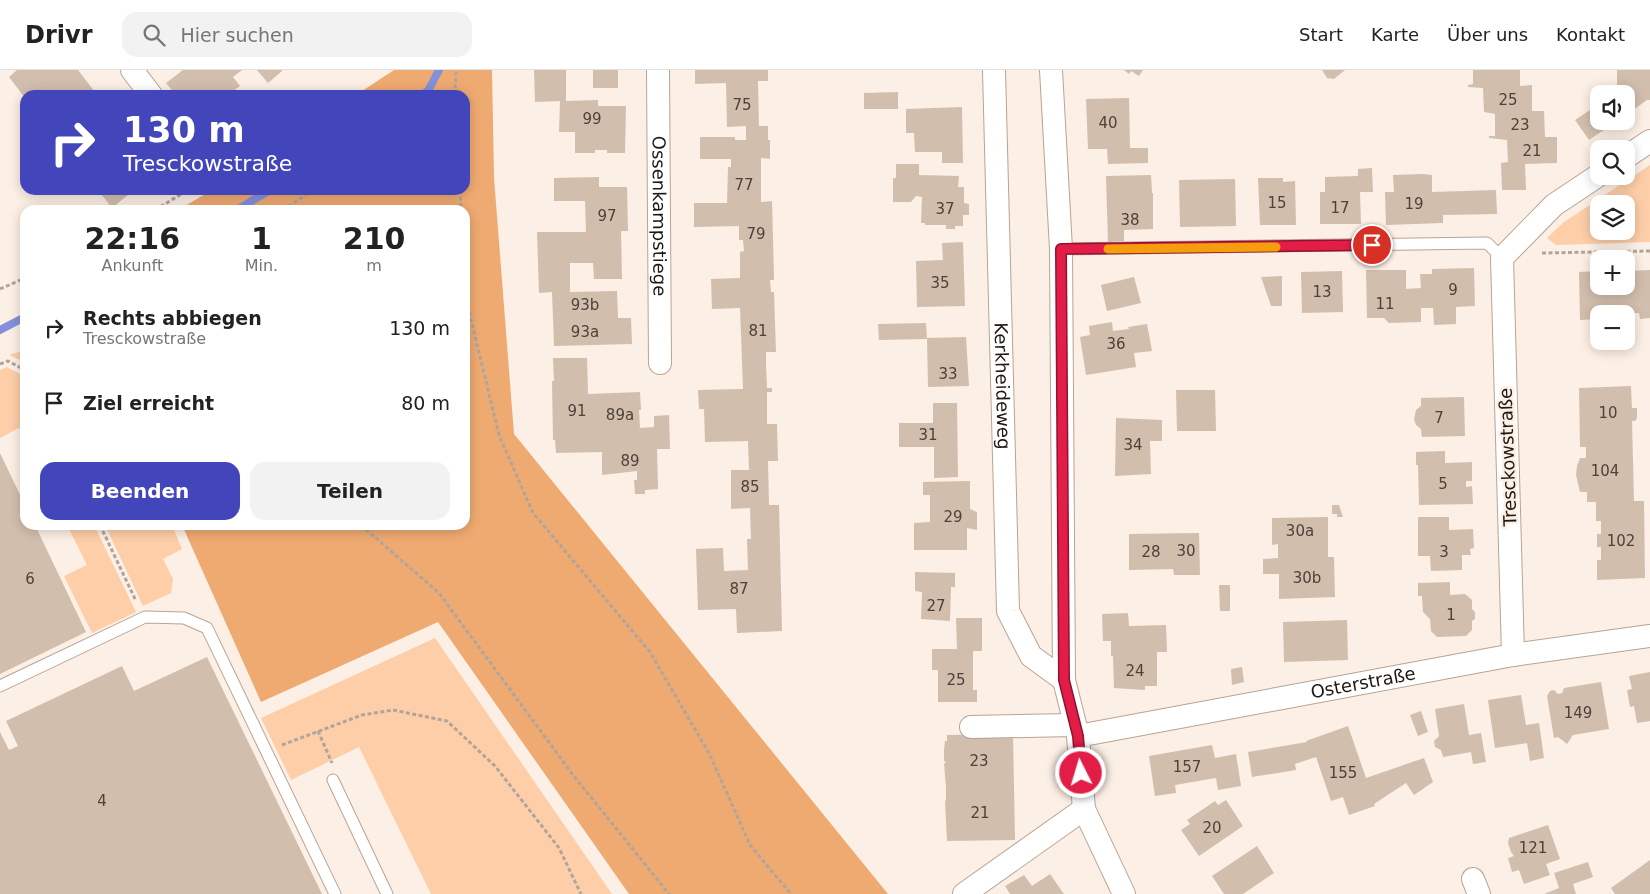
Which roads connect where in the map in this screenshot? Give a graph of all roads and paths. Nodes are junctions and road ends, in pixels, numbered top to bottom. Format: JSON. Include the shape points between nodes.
{"nodes":[{"id":1,"x":132,"y":70,"type":"edge"},
{"id":2,"x":456,"y":70,"type":"edge"},
{"id":3,"x":658,"y":70,"type":"edge"},
{"id":4,"x":994,"y":70,"type":"edge"},
{"id":5,"x":1051,"y":70,"type":"edge"},
{"id":6,"x":147,"y":90,"type":"edge"},
{"id":7,"x":455,"y":90,"type":"edge"},
{"id":8,"x":1650,"y":141,"type":"edge"},
{"id":9,"x":1635,"y":151,"type":"edge"},
{"id":10,"x":1590,"y":181,"type":"edge"},
{"id":11,"x":180,"y":195,"type":"edge"},
{"id":12,"x":305,"y":195,"type":"edge"},
{"id":13,"x":163,"y":205,"type":"edge"},
{"id":14,"x":291,"y":205,"type":"edge"},
{"id":15,"x":1061,"y":249,"type":"junction"},
{"id":16,"x":1650,"y":252,"type":"edge"},
{"id":17,"x":1502,"y":258,"type":"junction"},
{"id":18,"x":20,"y":280,"type":"edge"},
{"id":19,"x":0,"y":289,"type":"edge"},
{"id":20,"x":470,"y":316,"type":"edge"},
{"id":21,"x":660,"y":363,"type":"dead end"},
{"id":22,"x":0,"y":364,"type":"edge"},
{"id":23,"x":20,"y":367,"type":"edge"},
{"id":24,"x":102,"y":530,"type":"edge"},
{"id":25,"x":367,"y":530,"type":"edge"},
{"id":26,"x":145,"y":617,"type":"junction"},
{"id":27,"x":1650,"y":636,"type":"edge"},
{"id":28,"x":1513,"y":655,"type":"junction"},
{"id":29,"x":1064,"y":680,"type":"junction"},
{"id":30,"x":0,"y":686,"type":"edge"},
{"id":31,"x":971,"y":727,"type":"dead end"},
{"id":32,"x":1076,"y":730,"type":"junction"},
{"id":33,"x":318,"y":731,"type":"junction"},
{"id":34,"x":266,"y":752,"type":"junction"},
{"id":35,"x":333,"y":780,"type":"joint"},
{"id":36,"x":1084,"y":809,"type":"junction"},
{"id":37,"x":334,"y":894,"type":"edge"},
{"id":38,"x":387,"y":894,"type":"edge"},
{"id":39,"x":581,"y":894,"type":"edge"},
{"id":40,"x":669,"y":894,"type":"edge"},
{"id":41,"x":791,"y":894,"type":"edge"},
{"id":42,"x":964,"y":894,"type":"edge"},
{"id":43,"x":1124,"y":894,"type":"edge"}],
"edges":[{"from":1,"to":6,"type":"street"},
{"from":2,"to":7,"type":"path"},
{"from":3,"to":21,"type":"street","name":"Ossenkampstiege"},
{"from":4,"to":29,"type":"street","name":"Kerkheideweg","via":[[1008,610],[1031,656]]},
{"from":5,"to":15,"type":"street"},
{"from":8,"to":9,"type":"street"},
{"from":10,"to":17,"type":"street","via":[[1554,205]]},
{"from":11,"to":13,"type":"path"},
{"from":12,"to":14,"type":"path"},
{"from":15,"to":17,"type":"lane","via":[[1487,243]]},
{"from":15,"to":29,"type":"street"},
{"from":16,"to":17,"type":"path","via":[[1547,253]]},
{"from":17,"to":28,"type":"street","name":"Tresckowstraße"},
{"from":18,"to":19,"type":"path"},
{"from":20,"to":41,"type":"path","via":[[499,435],[533,513],[650,652],[710,756],[750,844]]},
{"from":22,"to":23,"type":"path","via":[[8,361]]},
{"from":24,"to":26,"type":"path"},
{"from":25,"to":40,"type":"path","via":[[440,594],[573,775]]},
{"from":26,"to":30,"type":"lane"},
{"from":26,"to":34,"type":"lane","via":[[184,618],[207,628]]},
{"from":27,"to":28,"type":"street","name":"Osterstraße"},
{"from":28,"to":32,"type":"street","name":"Osterstraße"},
{"from":29,"to":32,"type":"street"},
{"from":31,"to":32,"type":"street"},
{"from":32,"to":36,"type":"street"},
{"from":33,"to":34,"type":"path"},
{"from":33,"to":35,"type":"path","via":[[331,760]]},
{"from":33,"to":39,"type":"path","via":[[362,715],[392,710],[447,721],[494,766],[559,848]]},
{"from":34,"to":37,"type":"lane"},
{"from":35,"to":38,"type":"lane"},
{"from":36,"to":42,"type":"street"},
{"from":36,"to":43,"type":"street"}]}
